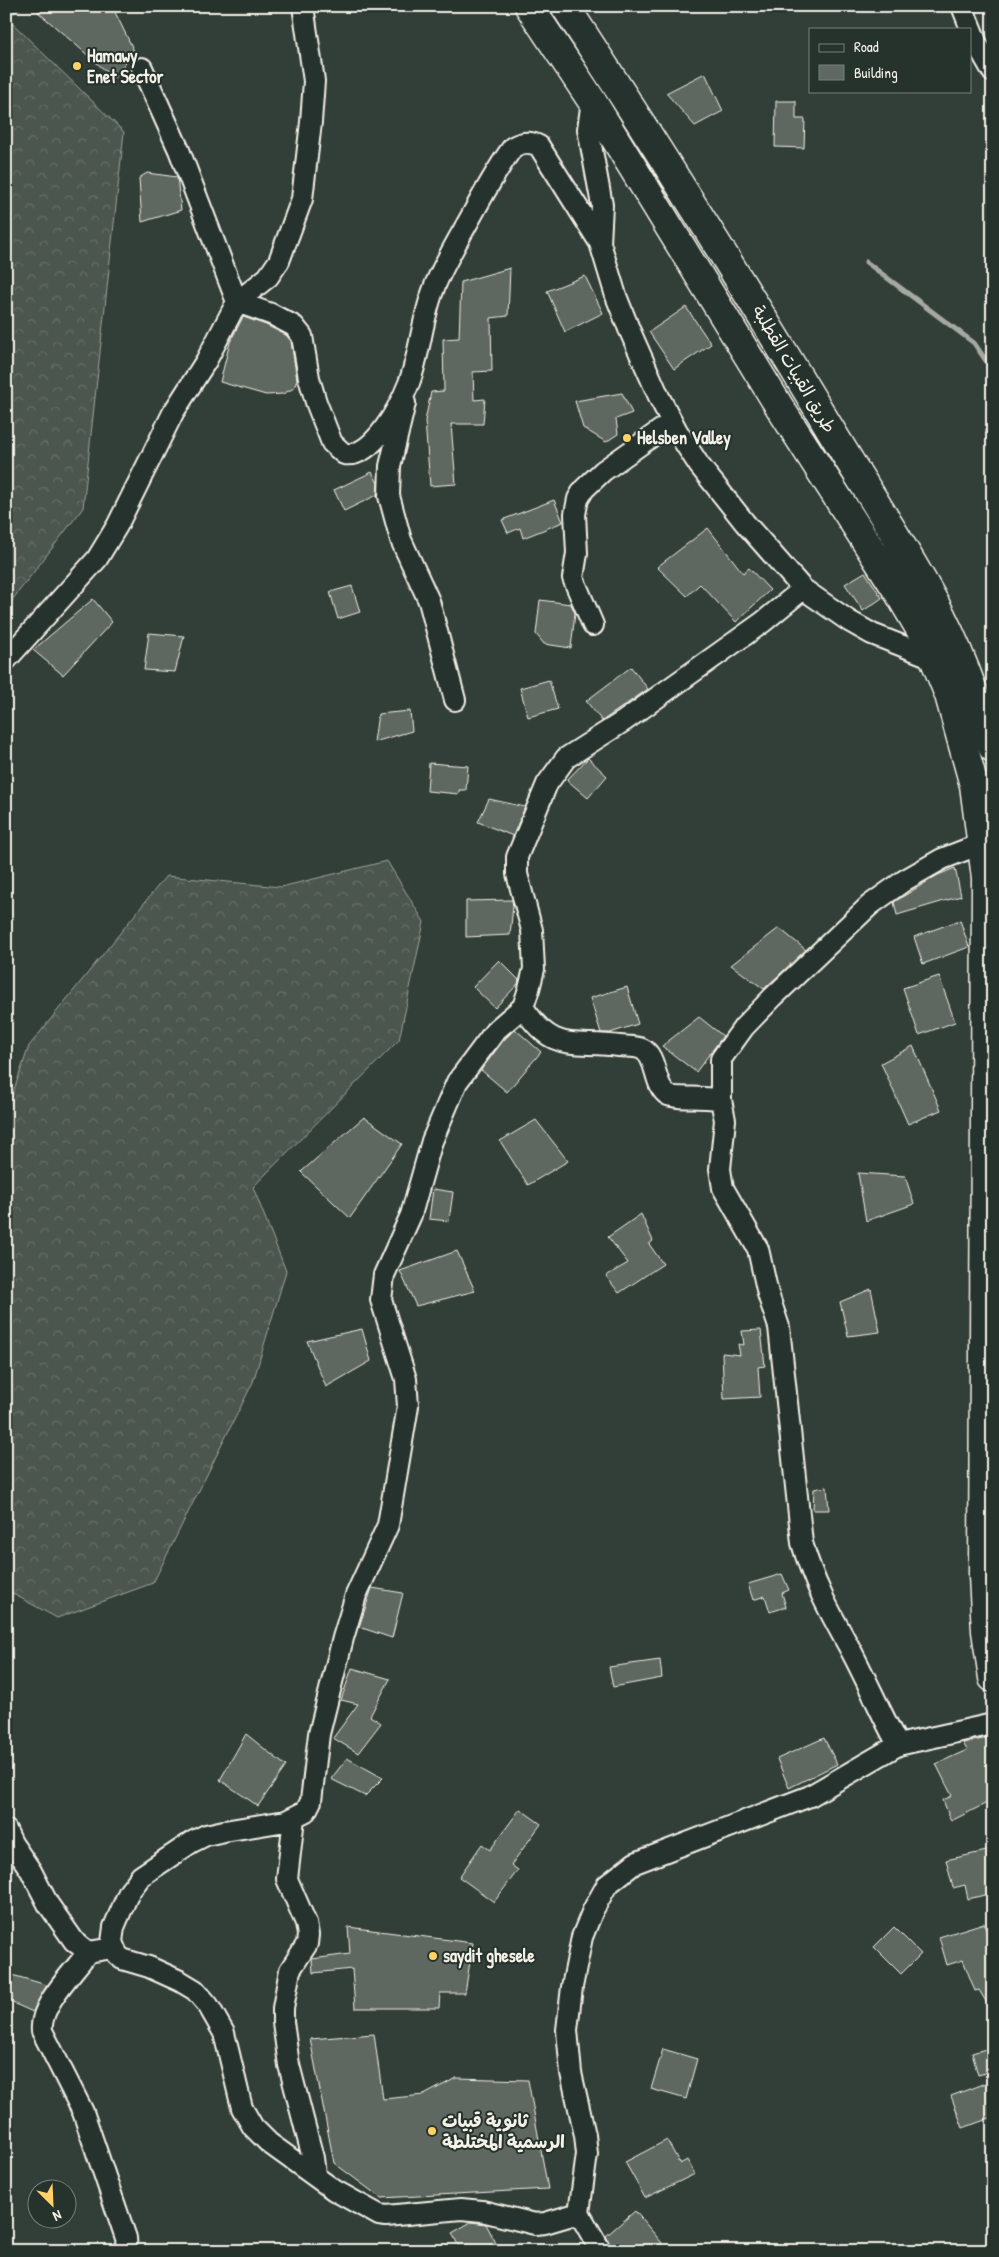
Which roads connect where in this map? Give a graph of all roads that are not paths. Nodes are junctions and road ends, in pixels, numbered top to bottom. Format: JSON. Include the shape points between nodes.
{"nodes":[{"id":1,"x":303,"y":6,"type":"edge"},
{"id":2,"x":529,"y":6,"type":"edge"},
{"id":3,"x":565,"y":6,"type":"edge"},
{"id":4,"x":962,"y":6,"type":"edge"},
{"id":5,"x":970,"y":28,"type":"edge"},
{"id":6,"x":972,"y":33,"type":"edge"},
{"id":7,"x":142,"y":68,"type":"dead end"},
{"id":8,"x":993,"y":72,"type":"edge"},
{"id":9,"x":592,"y":101,"type":"junction"},
{"id":10,"x":600,"y":243,"type":"junction"},
{"id":11,"x":237,"y":302,"type":"junction"},
{"id":12,"x":410,"y":381,"type":"junction"},
{"id":13,"x":672,"y":422,"type":"junction"},
{"id":14,"x":803,"y":588,"type":"junction"},
{"id":15,"x":592,"y":625,"type":"dead end"},
{"id":16,"x":6,"y":660,"type":"edge"},
{"id":17,"x":936,"y":660,"type":"junction"},
{"id":18,"x":454,"y":700,"type":"dead end"},
{"id":19,"x":993,"y":748,"type":"edge"},
{"id":20,"x":983,"y":843,"type":"junction"},
{"id":21,"x":523,"y":1008,"type":"junction"},
{"id":22,"x":721,"y":1100,"type":"junction"},
{"id":23,"x":989,"y":1631,"type":"edge"},
{"id":24,"x":993,"y":1678,"type":"edge"},
{"id":25,"x":993,"y":1724,"type":"edge"},
{"id":26,"x":898,"y":1745,"type":"junction"},
{"id":27,"x":294,"y":1818,"type":"junction"},
{"id":28,"x":6,"y":1830,"type":"edge"},
{"id":29,"x":113,"y":1948,"type":"junction"},
{"id":30,"x":88,"y":1952,"type":"junction"},
{"id":31,"x":315,"y":2175,"type":"junction"},
{"id":32,"x":579,"y":2213,"type":"junction"},
{"id":33,"x":127,"y":2251,"type":"edge"},
{"id":34,"x":600,"y":2251,"type":"edge"}],
"edges":[{"from":1,"to":11,"type":"street","via":[[314,81],[302,199],[279,261],[268,277]]},
{"from":2,"to":9,"type":"main road"},
{"from":3,"to":19,"type":"main road","name":"طريق القبيات القطلبة","via":[[726,257],[934,601],[976,695]]},
{"from":4,"to":5,"type":"street"},
{"from":6,"to":8,"type":"street"},
{"from":7,"to":11,"type":"street","via":[[179,150]]},
{"from":9,"to":10,"type":"street","via":[[588,129],[602,205]]},
{"from":9,"to":17,"type":"main road","via":[[782,411],[897,590]]},
{"from":10,"to":12,"type":"street","via":[[539,146],[524,142],[514,147],[476,208],[435,285]]},
{"from":10,"to":13,"type":"street","via":[[626,321]]},
{"from":11,"to":12,"type":"street","via":[[294,326],[302,336],[316,402],[332,444],[344,454],[360,453],[375,440]]},
{"from":11,"to":16,"type":"street","via":[[174,413],[109,541],[82,578]]},
{"from":12,"to":18,"type":"street","via":[[390,466],[389,496],[401,540],[429,601]]},
{"from":13,"to":14,"type":"street","via":[[699,465],[772,556]]},
{"from":13,"to":15,"type":"street","via":[[604,471],[578,498],[575,514],[578,553],[574,578]]},
{"from":14,"to":17,"type":"street","via":[[872,634]]},
{"from":14,"to":21,"type":"street","via":[[763,622],[624,721],[566,758],[554,773],[517,857],[517,874],[532,930],[533,959]]},
{"from":17,"to":20,"type":"main road","via":[[960,729],[974,785]]},
{"from":20,"to":22,"type":"street","via":[[942,859],[870,905],[773,997],[744,1026],[721,1059]]},
{"from":20,"to":23,"type":"main road","via":[[986,878],[983,1576]]},
{"from":21,"to":22,"type":"street","via":[[540,1030],[564,1043],[642,1049],[649,1056],[663,1092],[671,1097]]},
{"from":21,"to":27,"type":"street","via":[[496,1030],[456,1082],[432,1141],[411,1215],[384,1275],[382,1300],[402,1362],[408,1393],[392,1505],[388,1524],[356,1596],[343,1638],[319,1734],[311,1801],[306,1812]]},
{"from":22,"to":26,"type":"street","via":[[725,1113],[720,1169],[723,1188],[758,1249],[779,1327],[804,1549],[825,1605]]},
{"from":23,"to":24,"type":"main road"},
{"from":25,"to":26,"type":"street"},
{"from":26,"to":32,"type":"street","via":[[810,1796],[635,1863],[607,1885],[582,1937],[567,2030],[571,2073],[588,2154]]},
{"from":27,"to":29,"type":"street","via":[[206,1835],[153,1867],[129,1892],[114,1927]]},
{"from":27,"to":31,"type":"street","via":[[287,1879],[308,1936],[307,1944],[290,1970],[283,2022],[289,2065]]},
{"from":28,"to":30,"type":"street","via":[[48,1904],[74,1941]]},
{"from":29,"to":30,"type":"street"},
{"from":29,"to":31,"type":"street","via":[[122,1959],[180,1981],[205,2001],[224,2033],[242,2108],[253,2127],[269,2143]]},
{"from":30,"to":33,"type":"street","via":[[48,2005],[41,2023],[42,2031],[83,2112],[126,2238]]},
{"from":31,"to":32,"type":"street","via":[[334,2190],[379,2215],[467,2209],[535,2224]]},
{"from":32,"to":34,"type":"street"}]}
